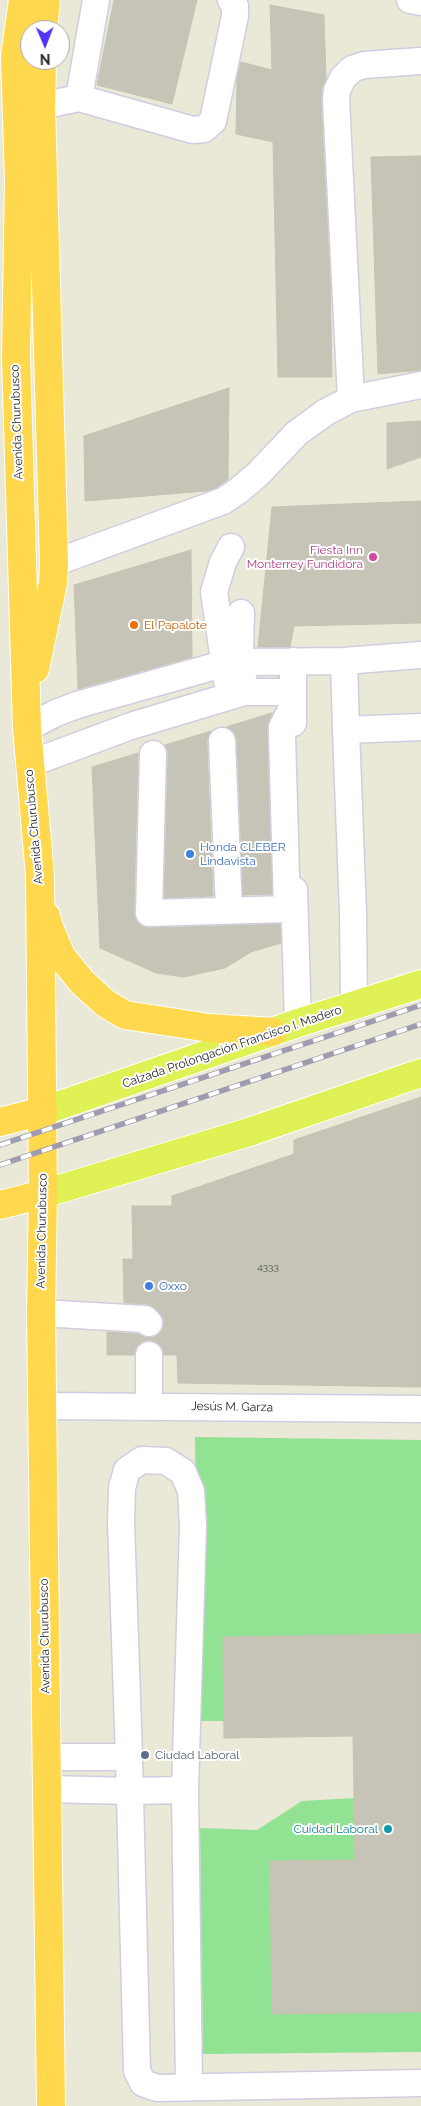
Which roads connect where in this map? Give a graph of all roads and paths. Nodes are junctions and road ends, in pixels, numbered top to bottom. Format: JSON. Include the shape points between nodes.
{"nodes":[{"id":1,"x":23,"y":0,"type":"edge"},
{"id":2,"x":46,"y":0,"type":"edge"},
{"id":3,"x":96,"y":0,"type":"edge"},
{"id":4,"x":231,"y":0,"type":"edge"},
{"id":5,"x":410,"y":0,"type":"edge"},
{"id":6,"x":421,"y":2,"type":"edge"},
{"id":7,"x":44,"y":20,"type":"edge"},
{"id":8,"x":421,"y":61,"type":"edge"},
{"id":9,"x":42,"y":70,"type":"edge"},
{"id":10,"x":79,"y":98,"type":"junction"},
{"id":11,"x":41,"y":106,"type":"junction"},
{"id":12,"x":421,"y":385,"type":"edge"},
{"id":13,"x":350,"y":399,"type":"junction"},
{"id":14,"x":231,"y":546,"type":"dead end"},
{"id":15,"x":54,"y":563,"type":"junction"},
{"id":16,"x":241,"y":613,"type":"dead end"},
{"id":17,"x":421,"y":655,"type":"edge"},
{"id":18,"x":293,"y":661,"type":"junction"},
{"id":19,"x":344,"y":661,"type":"junction"},
{"id":20,"x":232,"y":663,"type":"junction"},
{"id":21,"x":118,"y":694,"type":"junction"},
{"id":22,"x":237,"y":694,"type":"junction"},
{"id":23,"x":293,"y":699,"type":"junction"},
{"id":24,"x":27,"y":720,"type":"junction"},
{"id":25,"x":131,"y":726,"type":"junction"},
{"id":26,"x":421,"y":727,"type":"edge"},
{"id":27,"x":346,"y":730,"type":"junction"},
{"id":28,"x":222,"y":741,"type":"dead end"},
{"id":29,"x":153,"y":754,"type":"dead end"},
{"id":30,"x":29,"y":764,"type":"junction"},
{"id":31,"x":40,"y":876,"type":"junction"},
{"id":32,"x":229,"y":910,"type":"junction"},
{"id":33,"x":421,"y":984,"type":"edge"},
{"id":34,"x":354,"y":1006,"type":"junction"},
{"id":35,"x":298,"y":1023,"type":"junction"},
{"id":36,"x":272,"y":1032,"type":"junction"},
{"id":37,"x":421,"y":1073,"type":"edge"},
{"id":38,"x":43,"y":1111,"type":"junction"},
{"id":39,"x":0,"y":1122,"type":"edge"},
{"id":40,"x":43,"y":1194,"type":"junction"},
{"id":41,"x":0,"y":1205,"type":"edge"},
{"id":42,"x":41,"y":1313,"type":"junction"},
{"id":43,"x":149,"y":1323,"type":"dead end"},
{"id":44,"x":148,"y":1355,"type":"dead end"},
{"id":45,"x":43,"y":1406,"type":"junction"},
{"id":46,"x":149,"y":1407,"type":"junction"},
{"id":47,"x":421,"y":1409,"type":"edge"},
{"id":48,"x":47,"y":1757,"type":"junction"},
{"id":49,"x":129,"y":1757,"type":"junction"},
{"id":50,"x":47,"y":1789,"type":"junction"},
{"id":51,"x":185,"y":1790,"type":"junction"},
{"id":52,"x":130,"y":1791,"type":"junction"},
{"id":53,"x":421,"y":2084,"type":"edge"},
{"id":54,"x":189,"y":2087,"type":"junction"},
{"id":55,"x":51,"y":2106,"type":"edge"}],
"edges":[{"from":1,"to":24,"type":"highway","name":"Avenida Churubusco","via":[[15,56],[18,180],[16,357]]},
{"from":2,"to":7,"type":"highway"},
{"from":3,"to":10,"type":"street"},
{"from":4,"to":10,"type":"street","via":[[235,16],[213,121],[204,129],[193,130]]},
{"from":5,"to":6,"type":"street"},
{"from":8,"to":13,"type":"street","via":[[364,64],[352,69],[338,90]]},
{"from":9,"to":11,"type":"highway"},
{"from":10,"to":11,"type":"street"},
{"from":11,"to":15,"type":"highway"},
{"from":12,"to":13,"type":"street"},
{"from":13,"to":15,"type":"street","via":[[297,432],[258,474],[223,501]]},
{"from":14,"to":20,"type":"street","via":[[214,592]]},
{"from":15,"to":24,"type":"highway"},
{"from":16,"to":20,"type":"street"},
{"from":17,"to":19,"type":"street"},
{"from":18,"to":19,"type":"street"},
{"from":18,"to":20,"type":"street"},
{"from":18,"to":23,"type":"street"},
{"from":19,"to":27,"type":"street"},
{"from":20,"to":21,"type":"street"},
{"from":20,"to":22,"type":"street"},
{"from":21,"to":24,"type":"street"},
{"from":21,"to":25,"type":"street"},
{"from":22,"to":23,"type":"street"},
{"from":22,"to":25,"type":"street"},
{"from":23,"to":32,"type":"street","via":[[282,727],[287,908]]},
{"from":23,"to":35,"type":"street"},
{"from":24,"to":30,"type":"highway","name":"Avenida Churubusco"},
{"from":25,"to":30,"type":"street"},
{"from":26,"to":27,"type":"street"},
{"from":27,"to":34,"type":"street"},
{"from":28,"to":32,"type":"street"},
{"from":29,"to":32,"type":"street","via":[[149,914]]},
{"from":30,"to":31,"type":"highway","name":"Avenida Churubusco"},
{"from":31,"to":36,"type":"highway","via":[[48,925],[61,956],[105,1003],[125,1015],[162,1022]]},
{"from":31,"to":38,"type":"highway","name":"Avenida Churubusco"},
{"from":33,"to":34,"type":"main road","name":"Calzada Prolongación Francisco I. Madero"},
{"from":34,"to":35,"type":"main road","name":"Calzada Prolongación Francisco I. Madero"},
{"from":35,"to":36,"type":"main road","name":"Calzada Prolongación Francisco I. Madero"},
{"from":36,"to":38,"type":"main road","name":"Calzada Prolongación Francisco I. Madero"},
{"from":37,"to":40,"type":"main road","via":[[246,1133]]},
{"from":38,"to":39,"type":"highway"},
{"from":38,"to":40,"type":"highway","name":"Avenida Churubusco"},
{"from":40,"to":41,"type":"highway"},
{"from":40,"to":42,"type":"highway","name":"Avenida Churubusco"},
{"from":42,"to":43,"type":"street","via":[[145,1318]]},
{"from":42,"to":45,"type":"highway","name":"Avenida Churubusco"},
{"from":44,"to":46,"type":"street"},
{"from":45,"to":46,"type":"street","name":"Jesús M. Garza"},
{"from":45,"to":48,"type":"highway","name":"Avenida Churubusco"},
{"from":46,"to":47,"type":"street","name":"Jesús M. Garza"},
{"from":48,"to":49,"type":"street"},
{"from":48,"to":50,"type":"highway","name":"Avenida Churubusco"},
{"from":49,"to":51,"type":"street","via":[[122,1488],[127,1470],[142,1460],[166,1461],[183,1472],[189,1485],[193,1526]]},
{"from":49,"to":52,"type":"street"},
{"from":50,"to":52,"type":"street"},
{"from":50,"to":55,"type":"highway","name":"Avenida Churubusco"},
{"from":51,"to":52,"type":"street"},
{"from":51,"to":54,"type":"street"},
{"from":52,"to":54,"type":"street","via":[[137,2071],[143,2083],[157,2088]]},
{"from":53,"to":54,"type":"street"}]}
